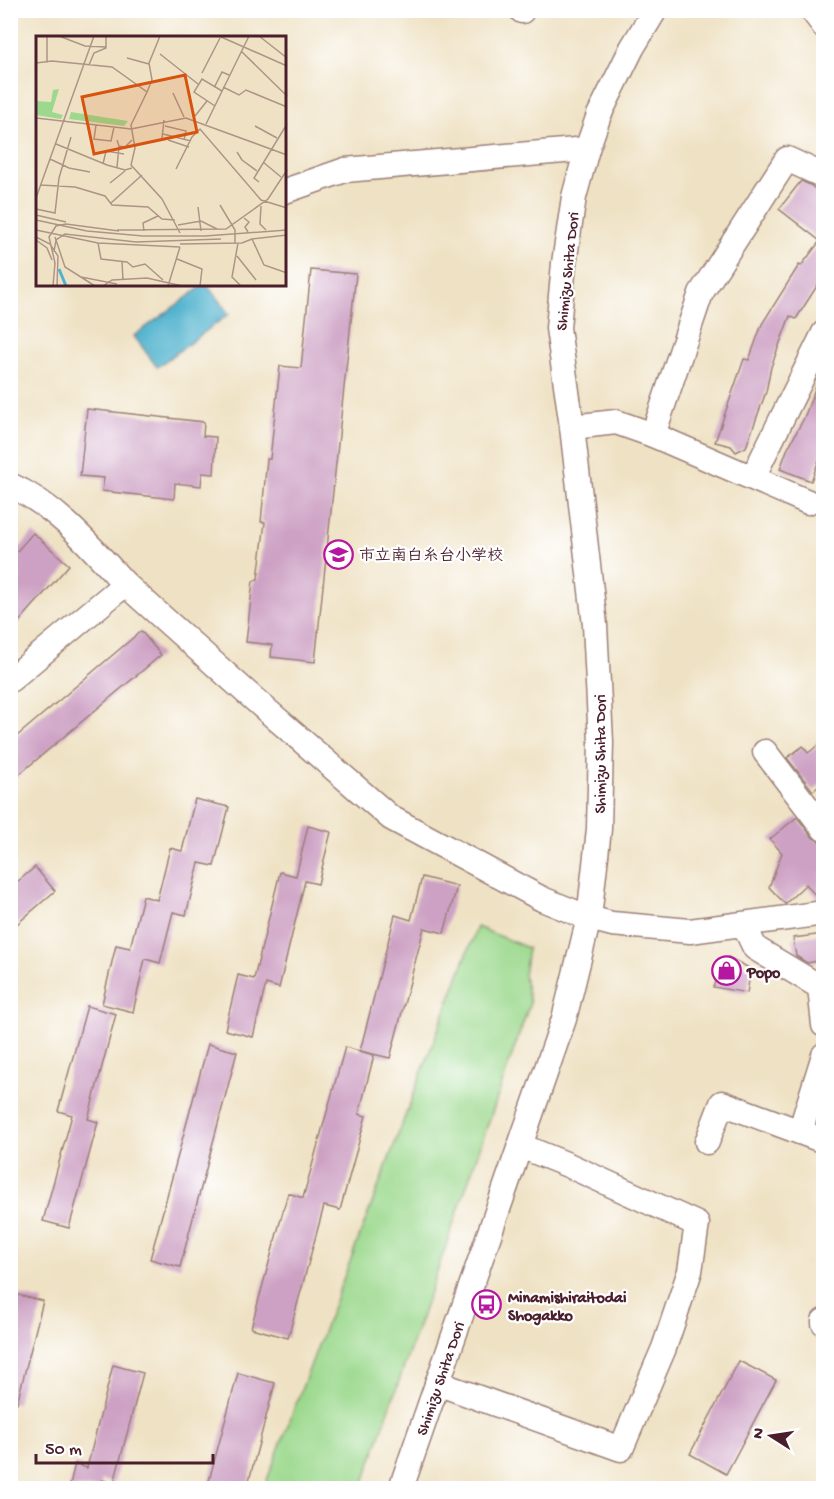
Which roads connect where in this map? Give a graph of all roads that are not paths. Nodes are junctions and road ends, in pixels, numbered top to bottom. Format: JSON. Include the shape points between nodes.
{"nodes":[{"id":1,"x":655,"y":10,"type":"edge"},
{"id":2,"x":812,"y":10,"type":"edge"},
{"id":3,"x":824,"y":26,"type":"edge"},
{"id":4,"x":587,"y":149,"type":"junction"},
{"id":5,"x":824,"y":176,"type":"edge"},
{"id":6,"x":286,"y":191,"type":"edge"},
{"id":7,"x":824,"y":333,"type":"edge"},
{"id":8,"x":572,"y":427,"type":"junction"},
{"id":9,"x":653,"y":435,"type":"junction"},
{"id":10,"x":753,"y":477,"type":"junction"},
{"id":11,"x":10,"y":485,"type":"edge"},
{"id":12,"x":808,"y":502,"type":"dead end"},
{"id":13,"x":125,"y":584,"type":"junction"},
{"id":14,"x":10,"y":680,"type":"edge"},
{"id":15,"x":765,"y":752,"type":"dead end"},
{"id":16,"x":824,"y":829,"type":"edge"},
{"id":17,"x":824,"y":913,"type":"edge"},
{"id":18,"x":589,"y":918,"type":"junction"},
{"id":19,"x":744,"y":925,"type":"junction"},
{"id":20,"x":824,"y":1025,"type":"edge"},
{"id":21,"x":824,"y":1055,"type":"edge"},
{"id":22,"x":800,"y":1132,"type":"junction"},
{"id":23,"x":824,"y":1141,"type":"edge"},
{"id":24,"x":707,"y":1142,"type":"dead end"},
{"id":25,"x":521,"y":1146,"type":"junction"},
{"id":26,"x":437,"y":1383,"type":"junction"},
{"id":27,"x":401,"y":1488,"type":"edge"}],
"edges":[{"from":1,"to":4,"type":"street","name":"Shimizu Shita Dori","via":[[618,76]]},
{"from":2,"to":3,"type":"street"},
{"from":4,"to":6,"type":"street","via":[[345,170]]},
{"from":4,"to":8,"type":"street","name":"Shimizu Shita Dori","via":[[574,197],[558,328]]},
{"from":5,"to":9,"type":"street","via":[[788,159],[781,169],[701,293]]},
{"from":7,"to":10,"type":"street"},
{"from":8,"to":9,"type":"street","via":[[616,422]]},
{"from":8,"to":18,"type":"street","name":"Shimizu Shita Dori","via":[[595,625],[602,742],[599,829]]},
{"from":9,"to":10,"type":"street"},
{"from":10,"to":12,"type":"street"},
{"from":11,"to":13,"type":"street","via":[[42,502],[70,524]]},
{"from":13,"to":14,"type":"street"},
{"from":13,"to":18,"type":"street","via":[[391,818],[542,899]]},
{"from":15,"to":16,"type":"street"},
{"from":17,"to":19,"type":"street"},
{"from":18,"to":19,"type":"street","via":[[612,924],[690,931]]},
{"from":18,"to":25,"type":"street","name":"Shimizu Shita Dori","via":[[564,1019]]},
{"from":19,"to":20,"type":"street","via":[[755,948],[820,987]]},
{"from":21,"to":22,"type":"street"},
{"from":22,"to":23,"type":"street"},
{"from":22,"to":24,"type":"street","via":[[722,1103]]},
{"from":25,"to":26,"type":"street","name":"Shimizu Shita Dori"},
{"from":25,"to":26,"type":"street","via":[[697,1224],[690,1271],[664,1348],[621,1449]]},
{"from":26,"to":27,"type":"street","name":"Shimizu Shita Dori"}]}
